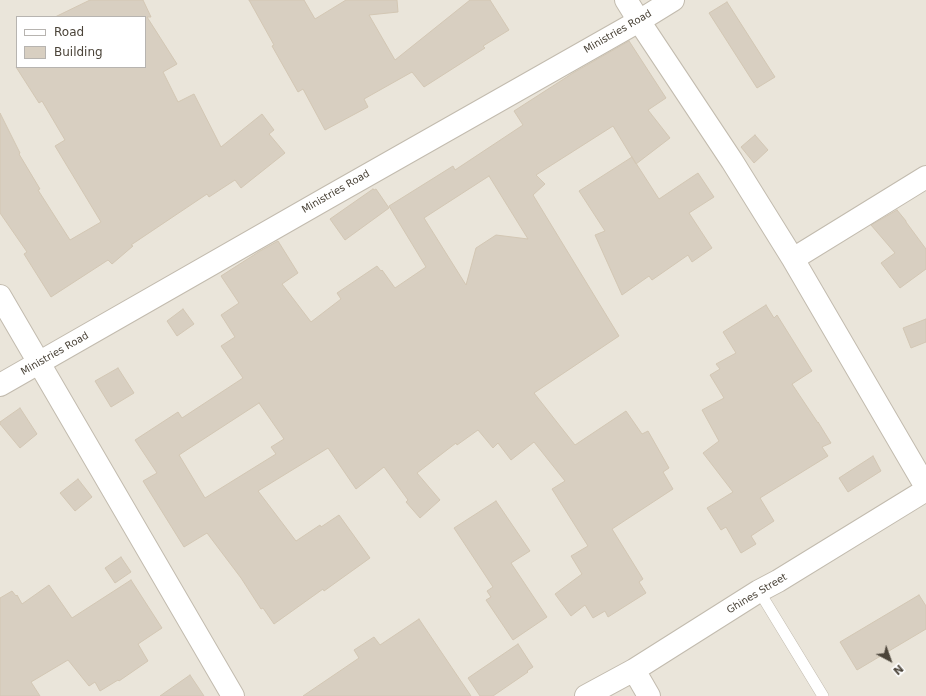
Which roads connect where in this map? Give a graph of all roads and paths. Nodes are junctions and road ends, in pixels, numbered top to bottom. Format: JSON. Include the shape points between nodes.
{"nodes":[{"id":1,"x":626,"y":0,"type":"edge"},
{"id":2,"x":673,"y":0,"type":"edge"},
{"id":3,"x":639,"y":21,"type":"junction"},
{"id":4,"x":926,"y":177,"type":"edge"},
{"id":5,"x":793,"y":259,"type":"junction"},
{"id":6,"x":0,"y":296,"type":"edge"},
{"id":7,"x":39,"y":363,"type":"junction"},
{"id":8,"x":0,"y":385,"type":"edge"},
{"id":9,"x":926,"y":489,"type":"edge"},
{"id":10,"x":759,"y":592,"type":"junction"},
{"id":11,"x":634,"y":670,"type":"junction"},
{"id":12,"x":233,"y":696,"type":"edge"},
{"id":13,"x":586,"y":696,"type":"edge"},
{"id":14,"x":649,"y":696,"type":"edge"},
{"id":15,"x":823,"y":696,"type":"edge"}],
"edges":[{"from":1,"to":3,"type":"street"},
{"from":2,"to":3,"type":"street","name":"Ministries Road"},
{"from":3,"to":5,"type":"street","via":[[732,161]]},
{"from":3,"to":7,"type":"street","name":"Ministries Road"},
{"from":4,"to":5,"type":"street"},
{"from":5,"to":9,"type":"street"},
{"from":6,"to":7,"type":"street"},
{"from":7,"to":8,"type":"street","name":"Ministries Road"},
{"from":7,"to":12,"type":"street"},
{"from":9,"to":10,"type":"street","name":"Ghines Street"},
{"from":10,"to":11,"type":"street","name":"Ghines Street"},
{"from":10,"to":15,"type":"lane"},
{"from":11,"to":13,"type":"street","name":"Ghines Street"},
{"from":11,"to":14,"type":"street"}]}
